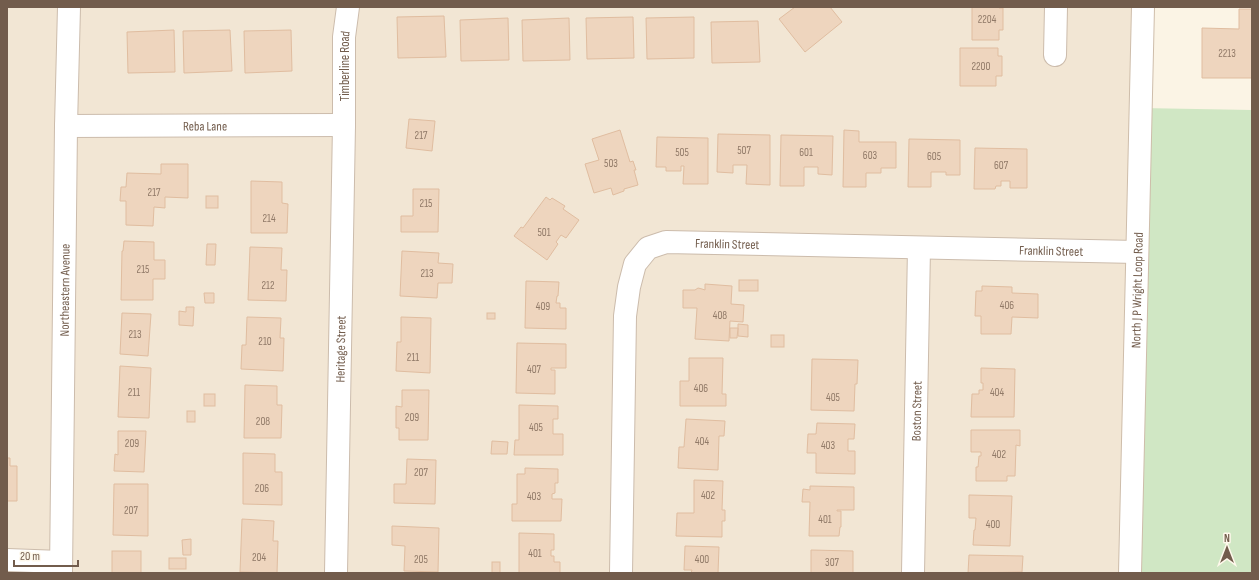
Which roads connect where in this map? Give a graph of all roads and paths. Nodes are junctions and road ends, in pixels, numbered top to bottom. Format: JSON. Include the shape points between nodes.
{"nodes":[{"id":1,"x":69,"y":7,"type":"edge"},
{"id":2,"x":348,"y":7,"type":"edge"},
{"id":3,"x":1056,"y":7,"type":"edge"},
{"id":4,"x":1143,"y":7,"type":"edge"},
{"id":5,"x":1055,"y":55,"type":"dead end"},
{"id":6,"x":344,"y":125,"type":"junction"},
{"id":7,"x":66,"y":126,"type":"junction"},
{"id":8,"x":919,"y":248,"type":"junction"},
{"id":9,"x":1138,"y":252,"type":"junction"},
{"id":10,"x":7,"y":560,"type":"edge"},
{"id":11,"x":61,"y":567,"type":"edge"},
{"id":12,"x":336,"y":573,"type":"edge"},
{"id":13,"x":621,"y":573,"type":"edge"},
{"id":14,"x":914,"y":573,"type":"edge"},
{"id":15,"x":1130,"y":573,"type":"edge"}],
"edges":[{"from":1,"to":7,"type":"street","name":"Northeastern Avenue"},
{"from":2,"to":6,"type":"street","name":"Timberline Road","via":[[344,37]]},
{"from":3,"to":5,"type":"street"},
{"from":4,"to":9,"type":"street","name":"North J P Wright Loop Road"},
{"from":6,"to":7,"type":"street","name":"Reba Lane"},
{"from":6,"to":12,"type":"street","name":"Heritage Street"},
{"from":7,"to":11,"type":"street","name":"Northeastern Avenue"},
{"from":8,"to":9,"type":"street","name":"Franklin Street"},
{"from":8,"to":13,"type":"street","name":"Franklin Street","via":[[666,242],[648,248],[635,264],[628,287],[625,316]]},
{"from":8,"to":14,"type":"street","name":"Boston Street"},
{"from":9,"to":15,"type":"street","name":"North J P Wright Loop Road"},
{"from":10,"to":11,"type":"street"}]}
